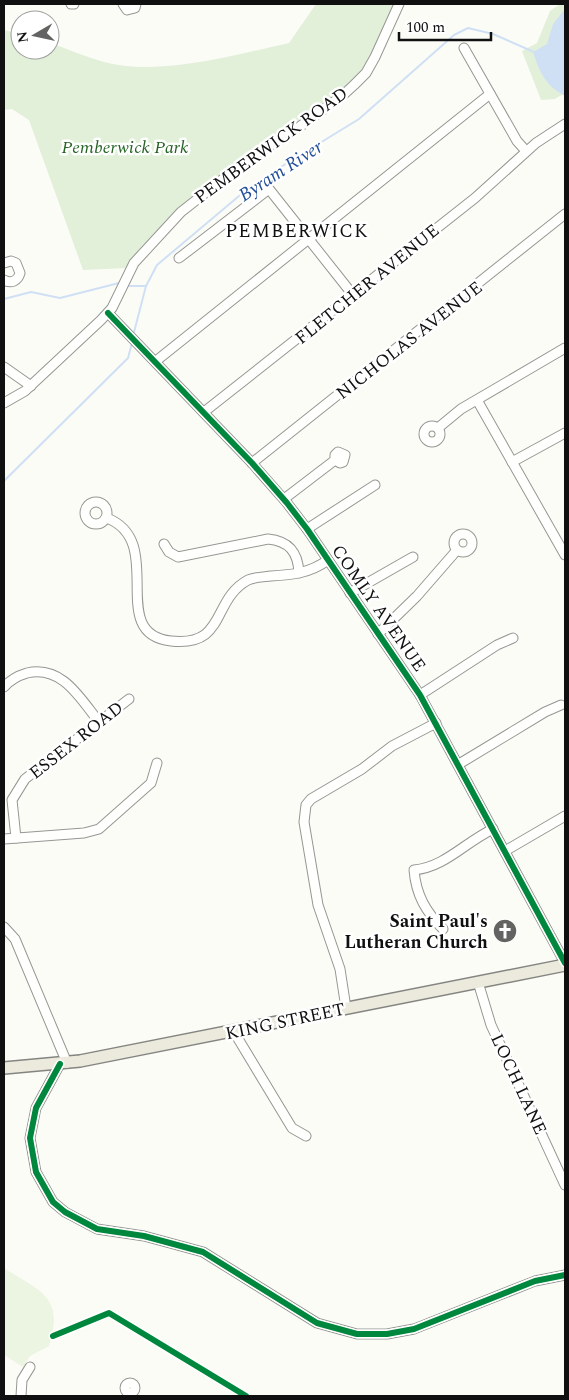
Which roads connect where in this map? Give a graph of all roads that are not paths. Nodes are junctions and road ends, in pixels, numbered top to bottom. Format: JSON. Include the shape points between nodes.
{"nodes":[{"id":1,"x":123,"y":4,"type":"edge"},
{"id":2,"x":136,"y":4,"type":"edge"},
{"id":3,"x":399,"y":4,"type":"edge"},
{"id":4,"x":464,"y":48,"type":"dead end"},
{"id":5,"x":490,"y":94,"type":"junction"},
{"id":6,"x":565,"y":124,"type":"edge"},
{"id":7,"x":526,"y":151,"type":"junction"},
{"id":8,"x":564,"y":214,"type":"edge"},
{"id":9,"x":308,"y":240,"type":"junction"},
{"id":10,"x":179,"y":258,"type":"dead end"},
{"id":11,"x":4,"y":263,"type":"edge"},
{"id":12,"x":4,"y":280,"type":"edge"},
{"id":13,"x":353,"y":295,"type":"junction"},
{"id":14,"x":108,"y":313,"type":"junction"},
{"id":15,"x":565,"y":348,"type":"edge"},
{"id":16,"x":156,"y":361,"type":"junction"},
{"id":17,"x":4,"y":368,"type":"edge"},
{"id":18,"x":31,"y":386,"type":"junction"},
{"id":19,"x":477,"y":400,"type":"junction"},
{"id":20,"x":4,"y":403,"type":"edge"},
{"id":21,"x":204,"y":412,"type":"junction"},
{"id":22,"x":438,"y":428,"type":"dead end"},
{"id":23,"x":565,"y":433,"type":"edge"},
{"id":24,"x":335,"y":460,"type":"dead end"},
{"id":25,"x":512,"y":462,"type":"junction"},
{"id":26,"x":252,"y":463,"type":"junction"},
{"id":27,"x":376,"y":485,"type":"dead end"},
{"id":28,"x":284,"y":499,"type":"junction"},
{"id":29,"x":106,"y":518,"type":"dead end"},
{"id":30,"x":307,"y":530,"type":"junction"},
{"id":31,"x":164,"y":544,"type":"dead end"},
{"id":32,"x":456,"y":550,"type":"dead end"},
{"id":33,"x":565,"y":555,"type":"edge"},
{"id":34,"x":413,"y":557,"type":"dead end"},
{"id":35,"x":328,"y":560,"type":"junction"},
{"id":36,"x":299,"y":573,"type":"junction"},
{"id":37,"x":350,"y":593,"type":"junction"},
{"id":38,"x":378,"y":634,"type":"junction"},
{"id":39,"x":513,"y":638,"type":"dead end"},
{"id":40,"x":6,"y":680,"type":"edge"},
{"id":41,"x":420,"y":695,"type":"junction"},
{"id":42,"x":130,"y":699,"type":"dead end"},
{"id":43,"x":561,"y":705,"type":"dead end"},
{"id":44,"x":99,"y":722,"type":"junction"},
{"id":45,"x":436,"y":723,"type":"junction"},
{"id":46,"x":157,"y":763,"type":"dead end"},
{"id":47,"x":459,"y":764,"type":"junction"},
{"id":48,"x":565,"y":816,"type":"edge"},
{"id":49,"x":493,"y":829,"type":"junction"},
{"id":50,"x":16,"y":838,"type":"junction"},
{"id":51,"x":4,"y":839,"type":"edge"},
{"id":52,"x":505,"y":851,"type":"junction"},
{"id":53,"x":4,"y":927,"type":"edge"},
{"id":54,"x":443,"y":929,"type":"dead end"},
{"id":55,"x":565,"y":964,"type":"edge"},
{"id":56,"x":478,"y":982,"type":"junction"},
{"id":57,"x":346,"y":1008,"type":"junction"},
{"id":58,"x":234,"y":1032,"type":"junction"},
{"id":59,"x":64,"y":1063,"type":"junction"},
{"id":60,"x":4,"y":1068,"type":"edge"},
{"id":61,"x":306,"y":1136,"type":"dead end"},
{"id":62,"x":565,"y":1185,"type":"edge"},
{"id":63,"x":565,"y":1275,"type":"edge"},
{"id":64,"x":30,"y":1368,"type":"dead end"},
{"id":65,"x":21,"y":1396,"type":"edge"}],
"edges":[{"from":1,"to":2,"type":"street","via":[[127,10],[135,8]]},
{"from":3,"to":14,"type":"street","name":"PEMBERWICK ROAD","via":[[366,73],[326,108],[251,157],[187,206],[134,263]]},
{"from":4,"to":5,"type":"street"},
{"from":5,"to":7,"type":"street"},
{"from":5,"to":9,"type":"street"},
{"from":6,"to":7,"type":"street","name":"FLETCHER AVENUE"},
{"from":7,"to":13,"type":"street","name":"FLETCHER AVENUE","via":[[475,198]]},
{"from":8,"to":26,"type":"street","name":"NICHOLAS AVENUE"},
{"from":9,"to":10,"type":"street","via":[[269,189]]},
{"from":9,"to":13,"type":"street"},
{"from":9,"to":16,"type":"street"},
{"from":11,"to":12,"type":"street","via":[[16,262],[20,273],[12,282]]},
{"from":13,"to":21,"type":"street","name":"FLETCHER AVENUE"},
{"from":14,"to":16,"type":"street","name":"COMLY AVENUE"},
{"from":14,"to":18,"type":"street","name":"PEMBERWICK ROAD"},
{"from":15,"to":19,"type":"street"},
{"from":16,"to":21,"type":"street","name":"COMLY AVENUE"},
{"from":17,"to":18,"type":"street"},
{"from":18,"to":20,"type":"street","name":"PEMBERWICK ROAD"},
{"from":19,"to":22,"type":"street"},
{"from":19,"to":25,"type":"street"},
{"from":21,"to":26,"type":"street","name":"COMLY AVENUE"},
{"from":23,"to":25,"type":"street"},
{"from":24,"to":28,"type":"street"},
{"from":25,"to":33,"type":"street"},
{"from":26,"to":28,"type":"street","name":"COMLY AVENUE"},
{"from":27,"to":30,"type":"street"},
{"from":28,"to":30,"type":"street","name":"COMLY AVENUE"},
{"from":29,"to":36,"type":"street","via":[[120,524],[132,539],[138,566],[137,612],[148,631],[162,640],[185,642],[206,635],[227,602],[248,580]]},
{"from":30,"to":35,"type":"street","name":"COMLY AVENUE"},
{"from":31,"to":36,"type":"street","via":[[174,556],[182,557],[268,539],[281,540],[288,543],[294,553]]},
{"from":32,"to":38,"type":"street","via":[[417,596]]},
{"from":34,"to":37,"type":"street"},
{"from":35,"to":36,"type":"street"},
{"from":35,"to":37,"type":"street","name":"COMLY AVENUE"},
{"from":37,"to":38,"type":"street","name":"COMLY AVENUE"},
{"from":38,"to":41,"type":"street","name":"COMLY AVENUE"},
{"from":39,"to":41,"type":"street"},
{"from":40,"to":44,"type":"street","via":[[38,671],[55,674],[69,684]]},
{"from":41,"to":45,"type":"street","name":"COMLY AVENUE"},
{"from":42,"to":44,"type":"street","name":"ESSEX ROAD"},
{"from":43,"to":47,"type":"street"},
{"from":44,"to":50,"type":"street","name":"ESSEX ROAD","via":[[25,779],[12,800]]},
{"from":45,"to":47,"type":"street","name":"COMLY AVENUE"},
{"from":45,"to":57,"type":"street","via":[[392,746],[306,805],[304,822],[318,905],[340,969]]},
{"from":46,"to":50,"type":"street","via":[[151,783],[99,828],[84,833]]},
{"from":47,"to":49,"type":"street","name":"COMLY AVENUE"},
{"from":48,"to":52,"type":"street"},
{"from":49,"to":52,"type":"street","name":"COMLY AVENUE"},
{"from":49,"to":54,"type":"street","via":[[430,868],[414,870],[416,891]]},
{"from":50,"to":51,"type":"street"},
{"from":52,"to":55,"type":"street","name":"COMLY AVENUE"},
{"from":53,"to":59,"type":"street","via":[[16,939]]},
{"from":55,"to":56,"type":"main road","name":"KING STREET"},
{"from":56,"to":57,"type":"main road","name":"KING STREET"},
{"from":56,"to":62,"type":"street","name":"LOCH LANE","via":[[491,1025]]},
{"from":57,"to":58,"type":"main road","name":"KING STREET"},
{"from":58,"to":59,"type":"main road","name":"KING STREET"},
{"from":58,"to":61,"type":"street","via":[[292,1128]]},
{"from":59,"to":60,"type":"main road","name":"KING STREET"},
{"from":59,"to":63,"type":"street","via":[[39,1100],[30,1138],[36,1172],[53,1202],[96,1229],[144,1236],[202,1252],[317,1324],[357,1334],[382,1335],[414,1329],[535,1281]]},
{"from":64,"to":65,"type":"street","via":[[22,1380]]}]}
